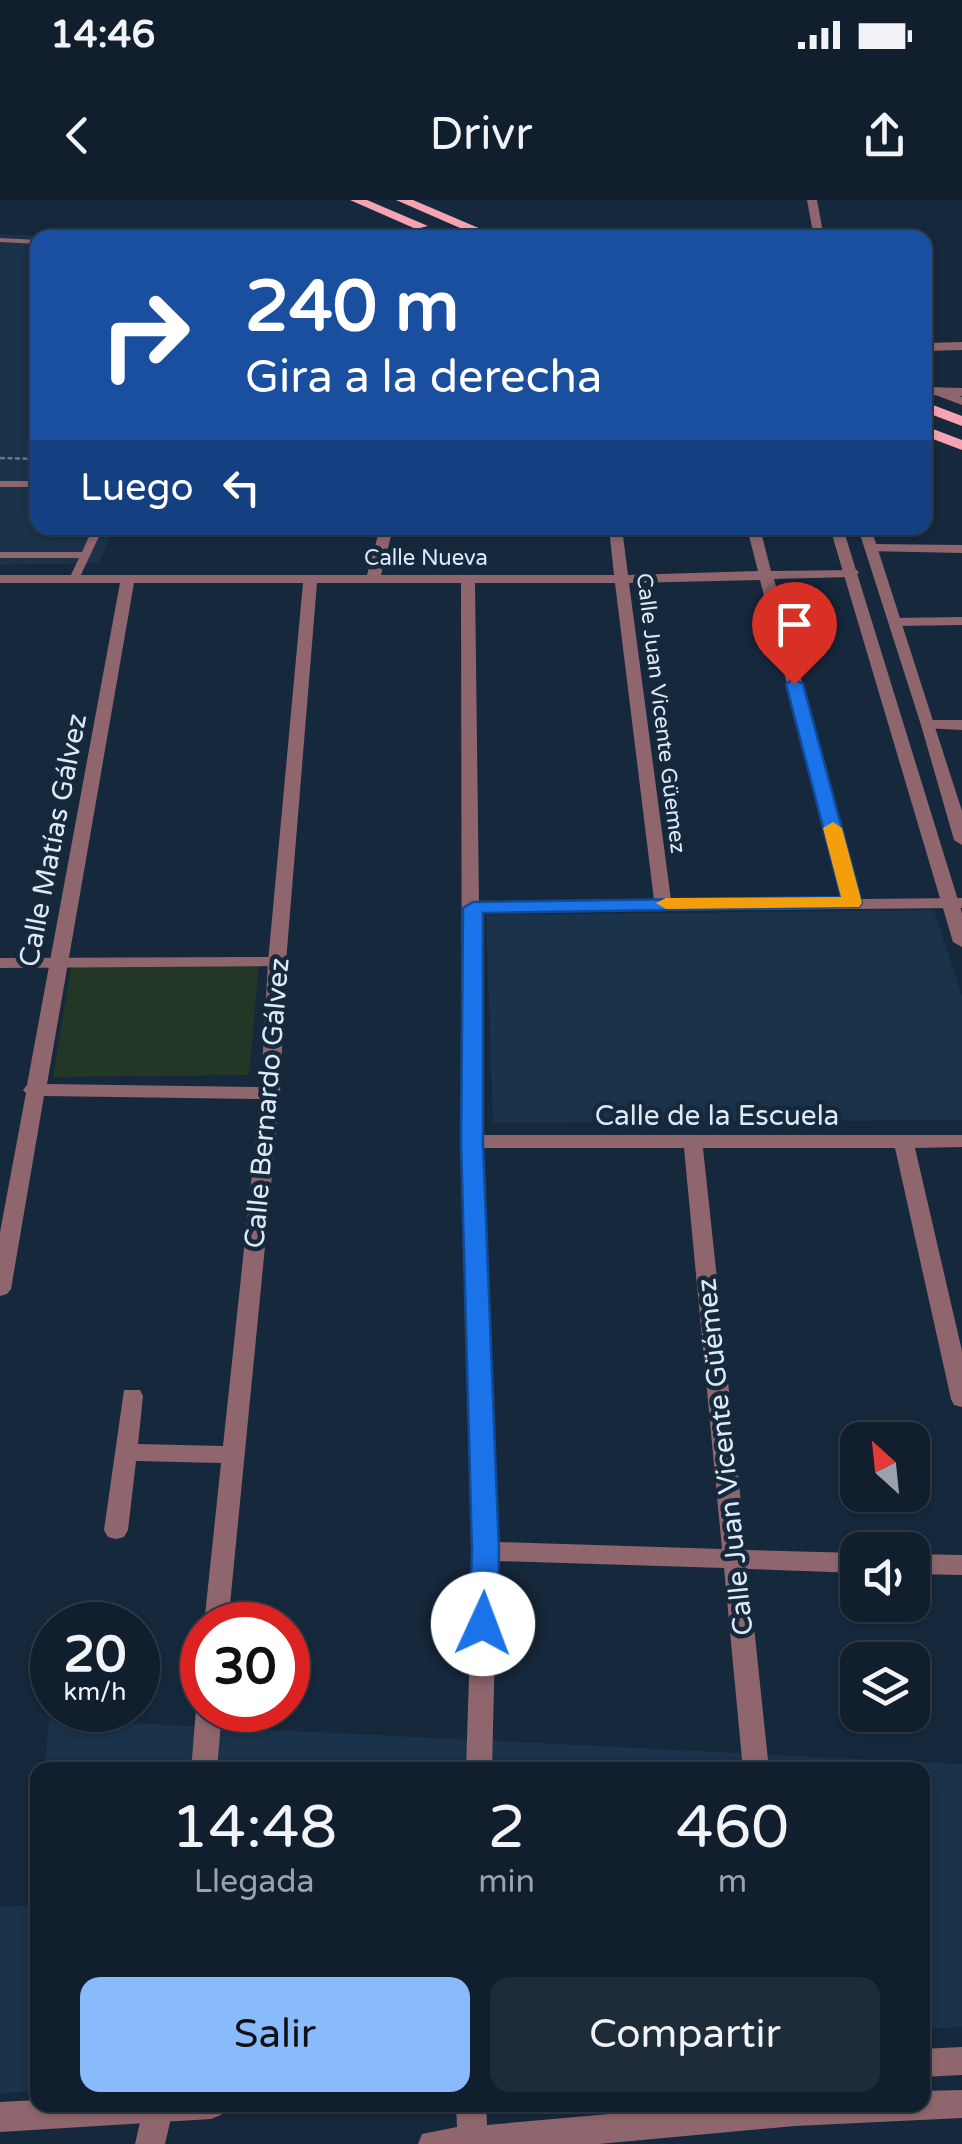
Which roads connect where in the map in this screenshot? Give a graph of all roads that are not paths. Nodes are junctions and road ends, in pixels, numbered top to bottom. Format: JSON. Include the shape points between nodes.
{"nodes":[{"id":1,"x":356,"y":200,"type":"edge"},
{"id":2,"x":402,"y":200,"type":"edge"},
{"id":3,"x":812,"y":200,"type":"edge"},
{"id":4,"x":431,"y":230,"type":"edge"},
{"id":5,"x":476,"y":230,"type":"edge"},
{"id":6,"x":818,"y":230,"type":"edge"},
{"id":7,"x":0,"y":240,"type":"edge"},
{"id":8,"x":30,"y":242,"type":"edge"},
{"id":9,"x":962,"y":346,"type":"edge"},
{"id":10,"x":932,"y":347,"type":"edge"},
{"id":11,"x":932,"y":391,"type":"edge"},
{"id":12,"x":932,"y":391,"type":"edge"},
{"id":13,"x":962,"y":392,"type":"edge"},
{"id":14,"x":962,"y":401,"type":"edge"},
{"id":15,"x":932,"y":410,"type":"edge"},
{"id":16,"x":962,"y":421,"type":"edge"},
{"id":17,"x":932,"y":434,"type":"edge"},
{"id":18,"x":962,"y":445,"type":"edge"},
{"id":19,"x":0,"y":484,"type":"edge"},
{"id":20,"x":30,"y":484,"type":"edge"},
{"id":21,"x":95,"y":535,"type":"edge"},
{"id":22,"x":384,"y":535,"type":"edge"},
{"id":23,"x":616,"y":535,"type":"edge"},
{"id":24,"x":755,"y":535,"type":"edge"},
{"id":25,"x":838,"y":535,"type":"edge"},
{"id":26,"x":866,"y":535,"type":"edge"},
{"id":27,"x":871,"y":548,"type":"junction"},
{"id":28,"x":962,"y":549,"type":"edge"},
{"id":29,"x":0,"y":554,"type":"edge"},
{"id":30,"x":86,"y":554,"type":"junction"},
{"id":31,"x":852,"y":573,"type":"junction"},
{"id":32,"x":765,"y":575,"type":"junction"},
{"id":33,"x":0,"y":579,"type":"edge"},
{"id":34,"x":128,"y":579,"type":"junction"},
{"id":35,"x":373,"y":579,"type":"junction"},
{"id":36,"x":468,"y":579,"type":"junction"},
{"id":37,"x":623,"y":579,"type":"junction"},
{"id":38,"x":74,"y":580,"type":"junction"},
{"id":39,"x":310,"y":580,"type":"junction"},
{"id":40,"x":962,"y":621,"type":"edge"},
{"id":41,"x":895,"y":622,"type":"junction"},
{"id":42,"x":962,"y":725,"type":"edge"},
{"id":43,"x":930,"y":726,"type":"junction"},
{"id":44,"x":962,"y":840,"type":"edge"},
{"id":45,"x":852,"y":903,"type":"junction"},
{"id":46,"x":955,"y":903,"type":"edge"},
{"id":47,"x":663,"y":904,"type":"junction"},
{"id":48,"x":473,"y":908,"type":"junction"},
{"id":49,"x":962,"y":942,"type":"edge"},
{"id":50,"x":57,"y":962,"type":"junction"},
{"id":51,"x":277,"y":962,"type":"junction"},
{"id":52,"x":0,"y":964,"type":"edge"},
{"id":53,"x":33,"y":1090,"type":"junction"},
{"id":54,"x":270,"y":1094,"type":"junction"},
{"id":55,"x":962,"y":1141,"type":"edge"},
{"id":56,"x":472,"y":1142,"type":"junction"},
{"id":57,"x":904,"y":1143,"type":"junction"},
{"id":58,"x":693,"y":1144,"type":"junction"},
{"id":59,"x":0,"y":1290,"type":"edge"},
{"id":60,"x":132,"y":1396,"type":"dead end"},
{"id":61,"x":962,"y":1399,"type":"edge"},
{"id":62,"x":127,"y":1452,"type":"junction"},
{"id":63,"x":234,"y":1456,"type":"junction"},
{"id":64,"x":116,"y":1530,"type":"dead end"},
{"id":65,"x":485,"y":1551,"type":"junction"},
{"id":66,"x":734,"y":1560,"type":"junction"},
{"id":67,"x":840,"y":1562,"type":"edge"},
{"id":68,"x":930,"y":1564,"type":"edge"},
{"id":69,"x":962,"y":1565,"type":"edge"},
{"id":70,"x":218,"y":1602,"type":"edge"},
{"id":71,"x":207,"y":1732,"type":"edge"},
{"id":72,"x":205,"y":1762,"type":"edge"},
{"id":73,"x":479,"y":1762,"type":"edge"},
{"id":74,"x":755,"y":1762,"type":"edge"},
{"id":75,"x":962,"y":2061,"type":"edge"},
{"id":76,"x":930,"y":2063,"type":"edge"},
{"id":77,"x":962,"y":2104,"type":"edge"},
{"id":78,"x":930,"y":2105,"type":"edge"},
{"id":79,"x":72,"y":2112,"type":"edge"},
{"id":80,"x":158,"y":2112,"type":"edge"},
{"id":81,"x":471,"y":2112,"type":"edge"},
{"id":82,"x":755,"y":2112,"type":"edge"},
{"id":83,"x":0,"y":2117,"type":"edge"},
{"id":84,"x":472,"y":2140,"type":"junction"},
{"id":85,"x":150,"y":2144,"type":"edge"},
{"id":86,"x":433,"y":2144,"type":"edge"}],
"edges":[{"from":1,"to":4,"type":"main road"},
{"from":2,"to":5,"type":"main road"},
{"from":3,"to":6,"type":"street"},
{"from":7,"to":8,"type":"lane"},
{"from":9,"to":10,"type":"street"},
{"from":11,"to":13,"type":"street"},
{"from":12,"to":14,"type":"street"},
{"from":15,"to":16,"type":"main road"},
{"from":17,"to":18,"type":"main road"},
{"from":19,"to":20,"type":"lane"},
{"from":21,"to":30,"type":"lane"},
{"from":22,"to":35,"type":"street"},
{"from":23,"to":37,"type":"street","name":"Calle Juan Vicente Güemez"},
{"from":24,"to":32,"type":"street"},
{"from":25,"to":31,"type":"street"},
{"from":26,"to":27,"type":"street"},
{"from":27,"to":28,"type":"street"},
{"from":27,"to":41,"type":"street"},
{"from":29,"to":30,"type":"lane"},
{"from":30,"to":38,"type":"lane"},
{"from":31,"to":32,"type":"street","name":"Calle Nueva"},
{"from":31,"to":46,"type":"street"},
{"from":32,"to":37,"type":"street","name":"Calle Nueva"},
{"from":32,"to":45,"type":"street"},
{"from":33,"to":38,"type":"street","name":"Calle Nueva"},
{"from":34,"to":38,"type":"street","name":"Calle Nueva"},
{"from":34,"to":39,"type":"street","name":"Calle Nueva"},
{"from":34,"to":50,"type":"street","name":"Calle Matías Gálvez"},
{"from":35,"to":36,"type":"street","name":"Calle Nueva"},
{"from":35,"to":39,"type":"street","name":"Calle Nueva"},
{"from":36,"to":37,"type":"street","name":"Calle Nueva"},
{"from":36,"to":48,"type":"street"},
{"from":37,"to":47,"type":"street","name":"Calle Juan Vicente Güemez"},
{"from":39,"to":51,"type":"street","name":"Calle Bernardo Gálvez"},
{"from":40,"to":41,"type":"street"},
{"from":41,"to":43,"type":"street"},
{"from":42,"to":43,"type":"street"},
{"from":43,"to":44,"type":"street"},
{"from":45,"to":46,"type":"street"},
{"from":45,"to":47,"type":"street"},
{"from":46,"to":49,"type":"street"},
{"from":47,"to":48,"type":"street"},
{"from":48,"to":56,"type":"street"},
{"from":50,"to":51,"type":"street"},
{"from":50,"to":52,"type":"street"},
{"from":50,"to":53,"type":"street","name":"Calle Matías Gálvez"},
{"from":51,"to":54,"type":"street","name":"Calle Bernardo Gálvez"},
{"from":53,"to":54,"type":"street"},
{"from":53,"to":59,"type":"street","name":"Calle Matías Gálvez"},
{"from":54,"to":63,"type":"street","name":"Calle Bernardo Gálvez"},
{"from":55,"to":57,"type":"street","name":"Calle de la Escuela"},
{"from":56,"to":58,"type":"street","name":"Calle de la Escuela"},
{"from":56,"to":65,"type":"street"},
{"from":57,"to":58,"type":"street","name":"Calle de la Escuela"},
{"from":57,"to":61,"type":"street"},
{"from":58,"to":66,"type":"street","name":"Calle Juan Vicente Güémez"},
{"from":60,"to":62,"type":"street"},
{"from":62,"to":63,"type":"street"},
{"from":62,"to":64,"type":"street"},
{"from":63,"to":70,"type":"street","name":"Calle Bernardo Gálvez"},
{"from":65,"to":66,"type":"street"},
{"from":65,"to":73,"type":"street"},
{"from":66,"to":67,"type":"street"},
{"from":66,"to":74,"type":"street","name":"Calle Juan Vicente Güémez"},
{"from":68,"to":69,"type":"street"},
{"from":71,"to":72,"type":"street"},
{"from":75,"to":76,"type":"street"},
{"from":77,"to":78,"type":"street"},
{"from":79,"to":83,"type":"street"},
{"from":80,"to":85,"type":"street"},
{"from":81,"to":84,"type":"street"},
{"from":82,"to":84,"type":"street"},
{"from":84,"to":86,"type":"street"}]}
